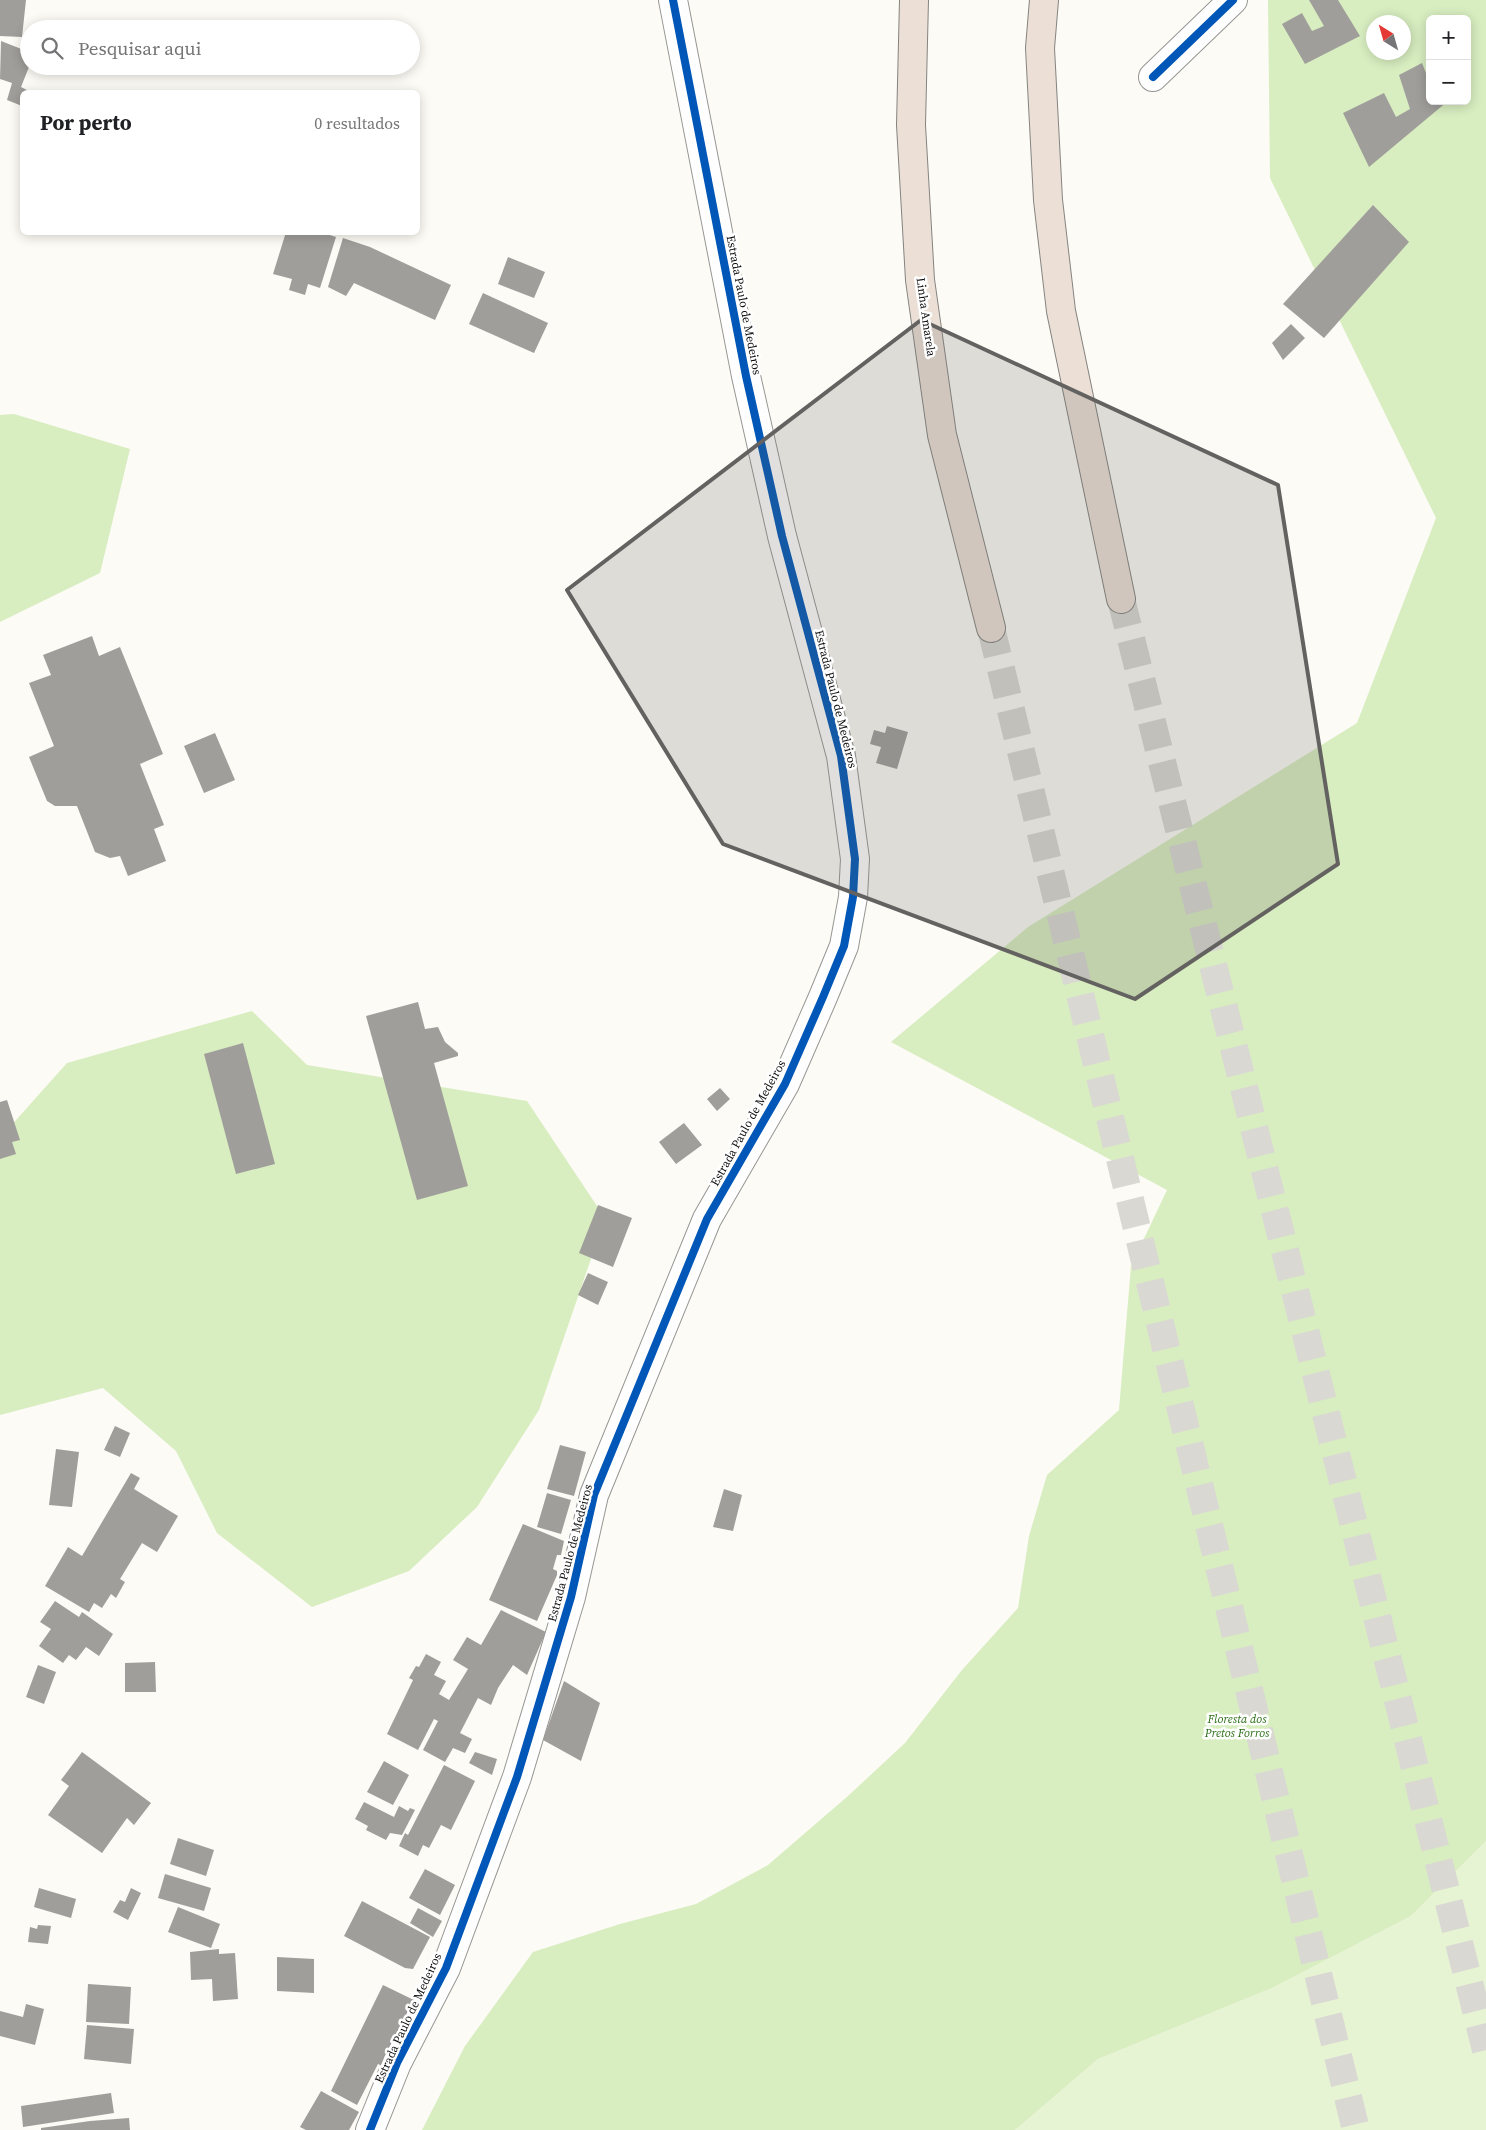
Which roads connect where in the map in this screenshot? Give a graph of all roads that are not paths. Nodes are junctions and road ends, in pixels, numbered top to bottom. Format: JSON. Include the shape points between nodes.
{"nodes":[{"id":1,"x":673,"y":0,"type":"edge"},
{"id":2,"x":914,"y":0,"type":"edge"},
{"id":3,"x":1044,"y":0,"type":"edge"},
{"id":4,"x":1233,"y":0,"type":"edge"},
{"id":5,"x":1153,"y":77,"type":"dead end"},
{"id":6,"x":1121,"y":600,"type":"tunnel mouth"},
{"id":7,"x":991,"y":628,"type":"tunnel mouth"},
{"id":8,"x":370,"y":2130,"type":"edge"}],
"edges":[{"from":1,"to":8,"type":"street","name":"Estrada Paulo de Medeiros","via":[[746,376],[782,536],[841,756],[854,859],[853,896],[844,946],[820,1005],[785,1084],[707,1219],[594,1495],[571,1596],[516,1777],[446,1968],[397,2063]]},
{"from":2,"to":7,"type":"highway","name":"Linha Amarela","via":[[911,125],[920,280],[942,435]]},
{"from":3,"to":6,"type":"highway","via":[[1040,48],[1048,200],[1062,311]]},
{"from":4,"to":5,"type":"street"}]}
